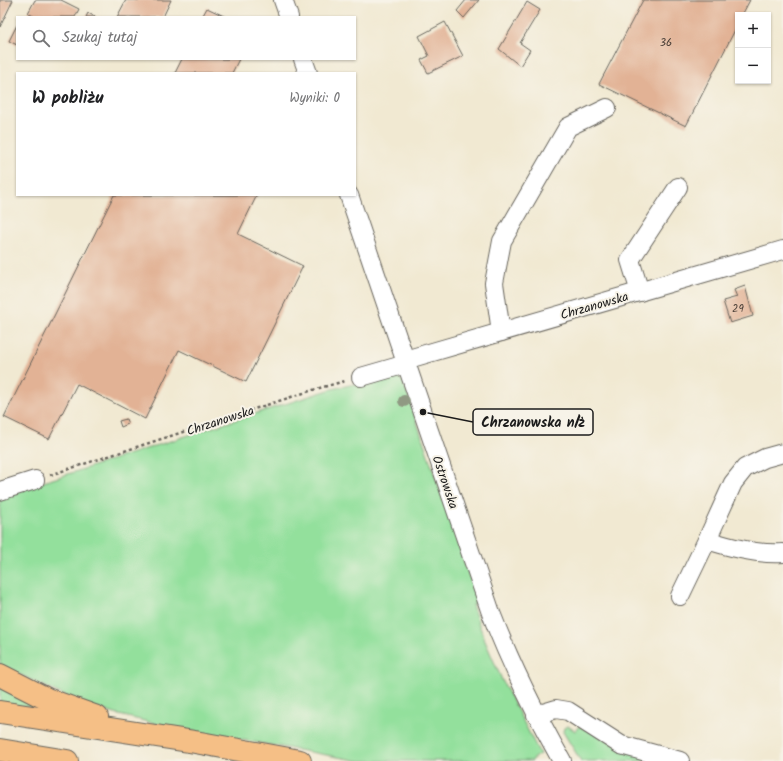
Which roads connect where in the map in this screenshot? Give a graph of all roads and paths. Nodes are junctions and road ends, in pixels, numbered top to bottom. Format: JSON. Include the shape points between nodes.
{"nodes":[{"id":1,"x":283,"y":0,"type":"edge"},
{"id":2,"x":289,"y":16,"type":"edge"},
{"id":3,"x":303,"y":60,"type":"edge"},
{"id":4,"x":308,"y":72,"type":"edge"},
{"id":5,"x":607,"y":108,"type":"dead end"},
{"id":6,"x":678,"y":187,"type":"dead end"},
{"id":7,"x":349,"y":196,"type":"edge"},
{"id":8,"x":783,"y":250,"type":"edge"},
{"id":9,"x":640,"y":292,"type":"junction"},
{"id":10,"x":501,"y":332,"type":"junction"},
{"id":11,"x":406,"y":362,"type":"junction"},
{"id":12,"x":360,"y":377,"type":"joint"},
{"id":13,"x":783,"y":453,"type":"edge"},
{"id":14,"x":36,"y":480,"type":"joint"},
{"id":15,"x":0,"y":491,"type":"edge"},
{"id":16,"x":707,"y":540,"type":"junction"},
{"id":17,"x":783,"y":553,"type":"edge"},
{"id":18,"x":680,"y":596,"type":"dead end"},
{"id":19,"x":0,"y":675,"type":"edge"},
{"id":20,"x":0,"y":712,"type":"edge"},
{"id":21,"x":536,"y":715,"type":"junction"},
{"id":22,"x":195,"y":742,"type":"junction"},
{"id":23,"x":0,"y":750,"type":"edge"},
{"id":24,"x":67,"y":761,"type":"edge"},
{"id":25,"x":300,"y":761,"type":"edge"},
{"id":26,"x":562,"y":761,"type":"edge"},
{"id":27,"x":680,"y":761,"type":"edge"}],
"edges":[{"from":1,"to":2,"type":"street"},
{"from":3,"to":4,"type":"street"},
{"from":5,"to":10,"type":"street","via":[[568,127],[502,240],[494,283]]},
{"from":6,"to":9,"type":"street","via":[[630,260]]},
{"from":7,"to":11,"type":"street","name":"Ostrowska"},
{"from":8,"to":9,"type":"street","name":"Chrzanowska"},
{"from":9,"to":10,"type":"street","name":"Chrzanowska"},
{"from":10,"to":11,"type":"street","name":"Chrzanowska"},
{"from":11,"to":12,"type":"street","name":"Chrzanowska"},
{"from":11,"to":21,"type":"street","name":"Ostrowska","via":[[491,613]]},
{"from":12,"to":14,"type":"path","name":"Chrzanowska"},
{"from":13,"to":16,"type":"street","via":[[745,468],[733,483]]},
{"from":14,"to":15,"type":"street"},
{"from":16,"to":17,"type":"street","via":[[730,548]]},
{"from":16,"to":18,"type":"street"},
{"from":19,"to":22,"type":"highway","via":[[47,699],[85,713],[132,728]]},
{"from":20,"to":22,"type":"highway"},
{"from":21,"to":26,"type":"street","name":"Ostrowska"},
{"from":21,"to":27,"type":"street","via":[[556,709],[568,711],[621,744]]},
{"from":22,"to":25,"type":"highway"},
{"from":23,"to":24,"type":"highway"}]}
